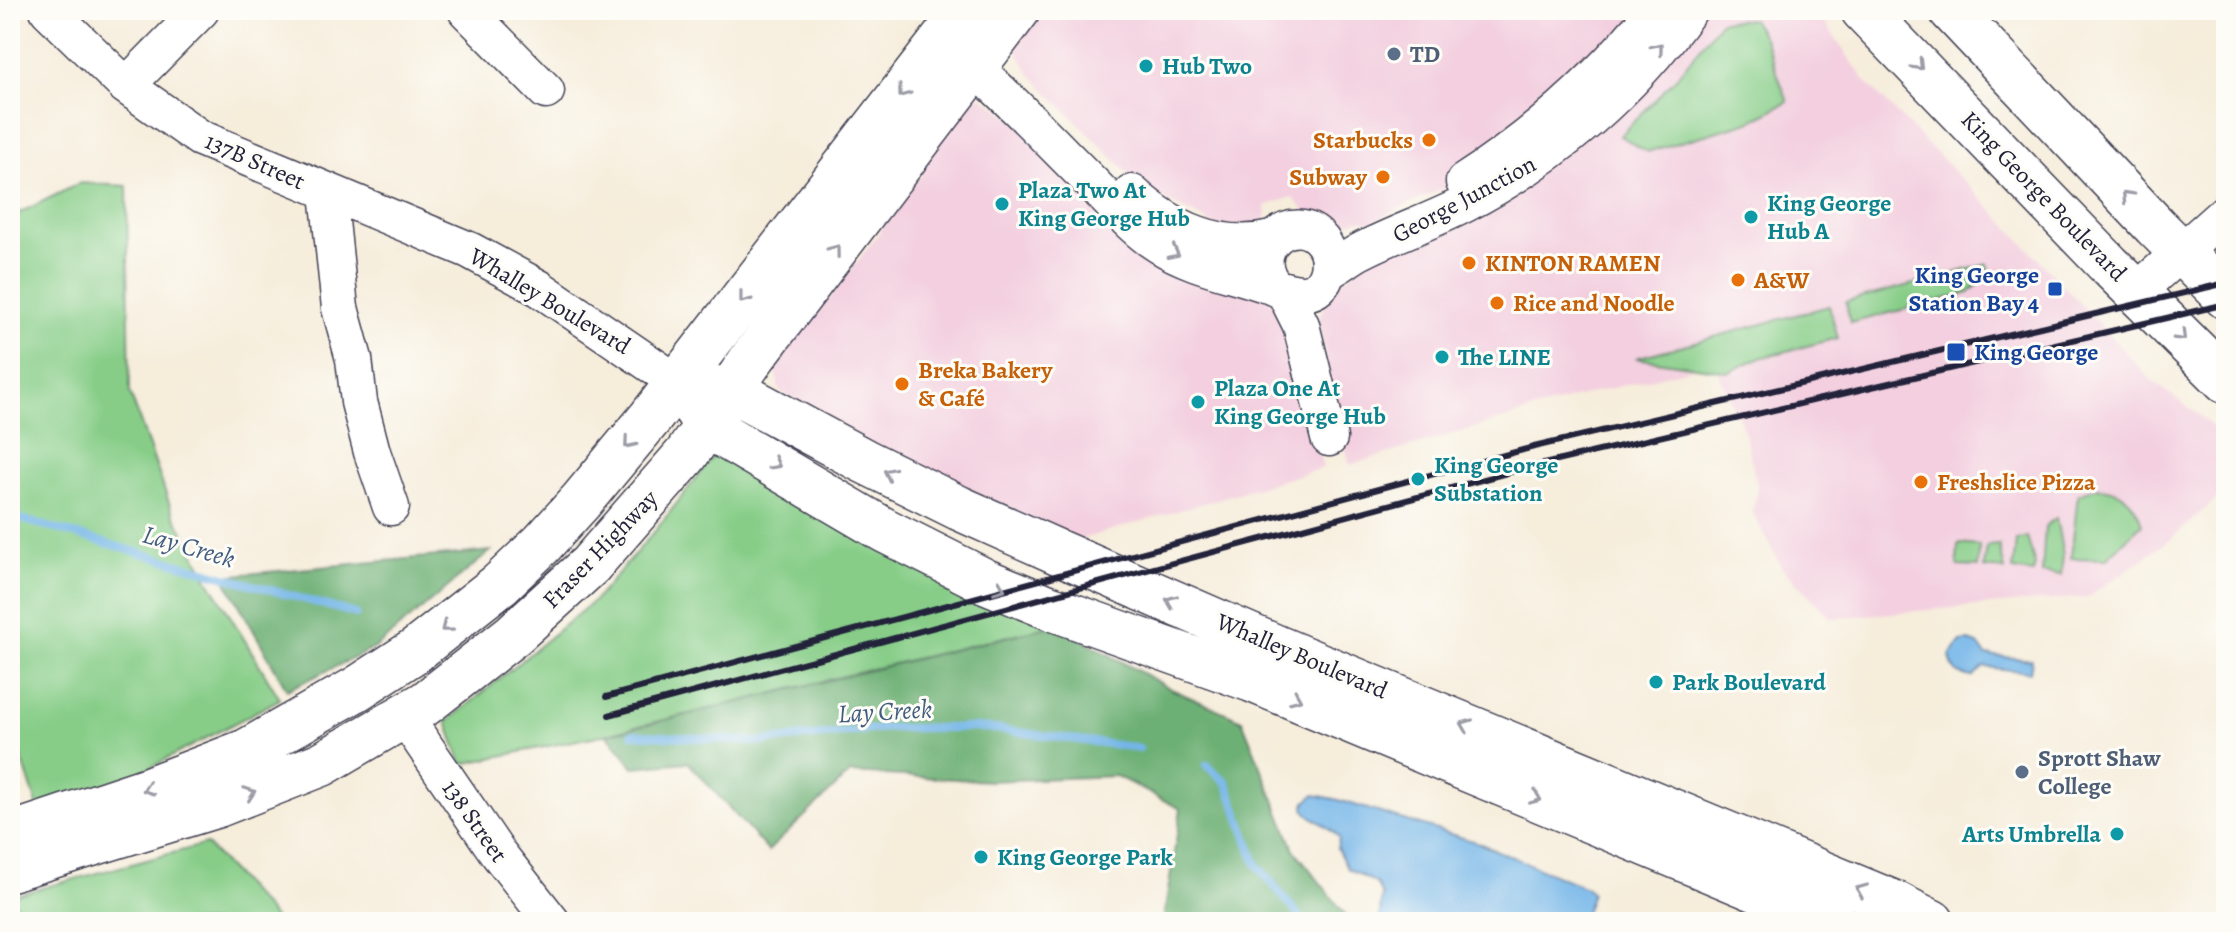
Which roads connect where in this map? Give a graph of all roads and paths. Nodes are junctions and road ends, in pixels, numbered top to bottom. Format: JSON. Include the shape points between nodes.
{"nodes":[{"id":1,"x":48,"y":10,"type":"edge"},
{"id":2,"x":201,"y":10,"type":"edge"},
{"id":3,"x":466,"y":10,"type":"edge"},
{"id":4,"x":1018,"y":10,"type":"edge"},
{"id":5,"x":1655,"y":10,"type":"edge"},
{"id":6,"x":1689,"y":10,"type":"edge"},
{"id":7,"x":1863,"y":10,"type":"edge"},
{"id":8,"x":1951,"y":10,"type":"edge"},
{"id":9,"x":970,"y":39,"type":"edge"},
{"id":10,"x":126,"y":86,"type":"junction"},
{"id":11,"x":546,"y":91,"type":"dead end"},
{"id":12,"x":328,"y":192,"type":"junction"},
{"id":13,"x":2226,"y":212,"type":"edge"},
{"id":14,"x":1317,"y":236,"type":"junction"},
{"id":15,"x":1272,"y":239,"type":"junction"},
{"id":16,"x":2181,"y":252,"type":"junction"},
{"id":17,"x":1301,"y":285,"type":"junction"},
{"id":18,"x":2136,"y":292,"type":"junction"},
{"id":19,"x":2226,"y":297,"type":"edge"},
{"id":20,"x":2226,"y":381,"type":"edge"},
{"id":21,"x":678,"y":383,"type":"junction"},
{"id":22,"x":732,"y":390,"type":"junction"},
{"id":23,"x":707,"y":426,"type":"junction"},
{"id":24,"x":1329,"y":438,"type":"dead end"},
{"id":25,"x":391,"y":507,"type":"dead end"},
{"id":26,"x":404,"y":716,"type":"junction"},
{"id":27,"x":10,"y":835,"type":"edge"},
{"id":28,"x":10,"y":869,"type":"edge"},
{"id":29,"x":552,"y":922,"type":"edge"},
{"id":30,"x":1834,"y":922,"type":"edge"},
{"id":31,"x":1932,"y":922,"type":"edge"}],
"edges":[{"from":1,"to":10,"type":"street","name":"137B Street"},
{"from":2,"to":10,"type":"street"},
{"from":3,"to":11,"type":"street"},
{"from":4,"to":9,"type":"main road","name":"Fraser Highway"},
{"from":5,"to":14,"type":"street","name":"George Junction","via":[[1592,81],[1480,172],[1386,222],[1347,236]]},
{"from":17,"to":6,"type":"street","name":"George Junction","one_way":true,"via":[[1465,204],[1542,159],[1610,102]]},
{"from":7,"to":18,"type":"main road","name":"King George Boulevard","one_way":true},
{"from":16,"to":8,"type":"main road","one_way":true},
{"from":9,"to":15,"type":"street","via":[[1153,211],[1212,239],[1242,244]]},
{"from":9,"to":17,"type":"street","one_way":true,"via":[[1148,237],[1191,262]]},
{"from":9,"to":21,"type":"main road","name":"Fraser Highway","one_way":true},
{"from":22,"to":9,"type":"main road","name":"Fraser Highway","one_way":true},
{"from":10,"to":12,"type":"street","name":"137B Street","via":[[200,138]]},
{"from":12,"to":21,"type":"street","name":"Whalley Boulevard","via":[[469,250],[539,288]]},
{"from":12,"to":25,"type":"street","name":"137B Street","via":[[340,308],[359,402]]},
{"from":13,"to":16,"type":"street"},
{"from":14,"to":15,"type":"street","name":"George Junction","via":[[1288,230]]},
{"from":14,"to":17,"type":"street","via":[[1327,252]]},
{"from":15,"to":17,"type":"street","via":[[1263,263],[1269,280]]},
{"from":16,"to":18,"type":"street"},
{"from":16,"to":19,"type":"main road"},
{"from":17,"to":24,"type":"street","via":[[1301,325]]},
{"from":18,"to":20,"type":"main road","name":"King George Boulevard","one_way":true},
{"from":21,"to":22,"type":"main road","name":"Whalley Boulevard"},
{"from":21,"to":23,"type":"main road","name":"Whalley Boulevard"},
{"from":21,"to":27,"type":"main road","name":"Fraser Highway","one_way":true,"via":[[542,544],[415,651],[247,751]]},
{"from":22,"to":23,"type":"main road","name":"Fraser Highway"},
{"from":31,"to":22,"type":"main road","name":"Whalley Boulevard","one_way":true,"via":[[988,521]]},
{"from":23,"to":26,"type":"main road","name":"Fraser Highway","via":[[631,520],[555,599],[465,674]]},
{"from":23,"to":30,"type":"main road","name":"Whalley Boulevard","one_way":true,"via":[[895,536],[985,581],[1252,680]]},
{"from":28,"to":26,"type":"main road","name":"Fraser Highway","one_way":true,"via":[[264,788],[322,764]]},
{"from":26,"to":29,"type":"street","name":"138 Street"}]}
